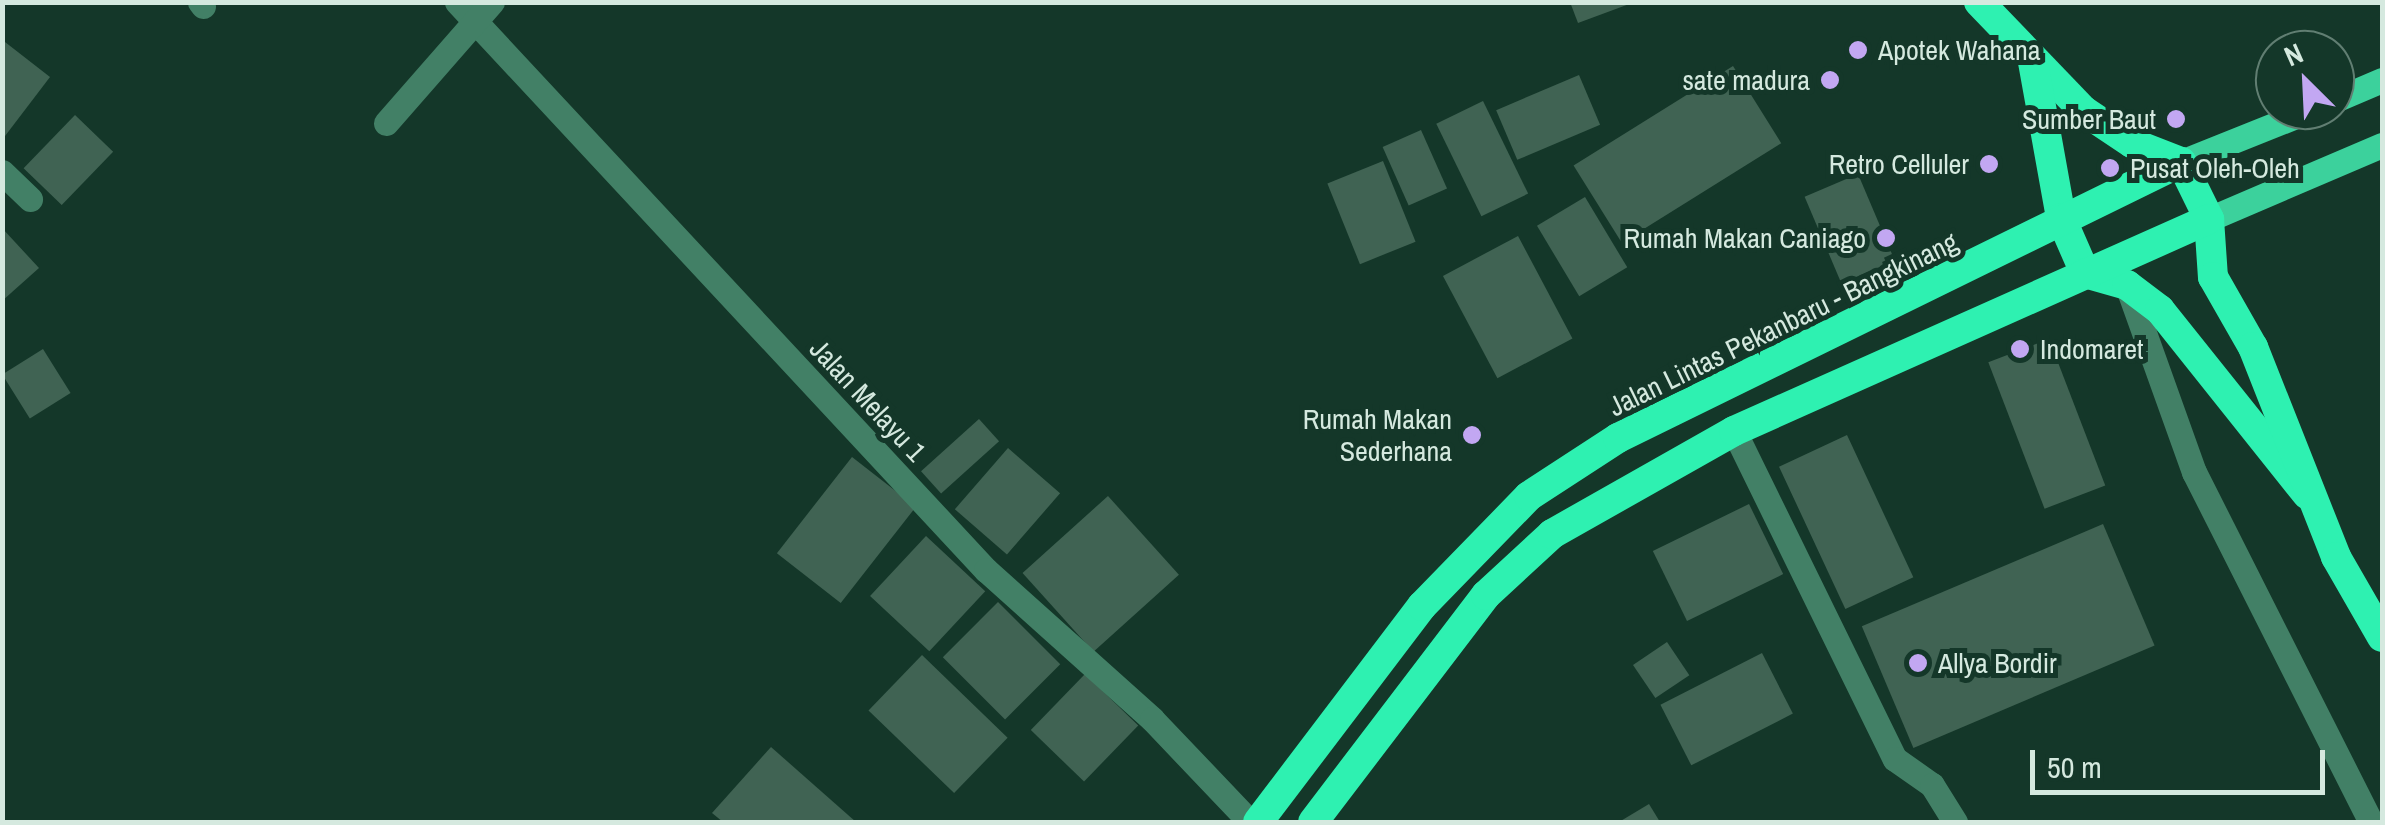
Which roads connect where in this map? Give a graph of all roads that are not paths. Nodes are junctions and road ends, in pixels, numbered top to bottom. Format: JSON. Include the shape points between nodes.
{"nodes":[{"id":1,"x":1979,"y":2,"type":"edge"},
{"id":2,"x":474,"y":9,"type":"edge"},
{"id":3,"x":2034,"y":62,"type":"junction"},
{"id":4,"x":2382,"y":80,"type":"edge"},
{"id":5,"x":2355,"y":91,"type":"edge"},
{"id":6,"x":386,"y":123,"type":"dead end"},
{"id":7,"x":2262,"y":130,"type":"edge"},
{"id":8,"x":2382,"y":145,"type":"edge"},
{"id":9,"x":2181,"y":162,"type":"junction"},
{"id":10,"x":2,"y":172,"type":"edge"},
{"id":11,"x":30,"y":199,"type":"dead end"},
{"id":12,"x":2061,"y":218,"type":"junction"},
{"id":13,"x":2209,"y":218,"type":"junction"},
{"id":14,"x":2085,"y":273,"type":"junction"},
{"id":15,"x":2127,"y":285,"type":"junction"},
{"id":16,"x":1734,"y":431,"type":"junction"},
{"id":17,"x":2307,"y":494,"type":"junction"},
{"id":18,"x":2382,"y":637,"type":"edge"},
{"id":19,"x":1254,"y":822,"type":"edge"},
{"id":20,"x":1313,"y":822,"type":"edge"},
{"id":21,"x":1955,"y":822,"type":"edge"},
{"id":22,"x":2371,"y":822,"type":"edge"}],
"edges":[{"from":1,"to":3,"type":"highway"},
{"from":2,"to":6,"type":"street"},
{"from":2,"to":19,"type":"street","name":"Jalan Melayu 1","via":[[986,570],[1152,719]]},
{"from":3,"to":9,"type":"highway","via":[[2084,111],[2132,143]]},
{"from":3,"to":12,"type":"highway"},
{"from":4,"to":5,"type":"main road"},
{"from":7,"to":9,"type":"main road"},
{"from":8,"to":13,"type":"main road"},
{"from":9,"to":12,"type":"highway","name":"Jalan Lintas Pekanbaru - Bangkinang"},
{"from":9,"to":13,"type":"highway"},
{"from":10,"to":11,"type":"street"},
{"from":12,"to":14,"type":"highway"},
{"from":12,"to":19,"type":"highway","name":"Jalan Lintas Pekanbaru - Bangkinang","via":[[2000,255],[1618,438],[1530,496],[1422,606]]},
{"from":13,"to":14,"type":"highway"},
{"from":13,"to":17,"type":"highway","via":[[2213,277],[2253,346]]},
{"from":14,"to":15,"type":"highway"},
{"from":14,"to":16,"type":"highway"},
{"from":15,"to":17,"type":"highway","via":[[2160,310]]},
{"from":15,"to":22,"type":"street","via":[[2194,472]]},
{"from":16,"to":20,"type":"highway","via":[[1552,534],[1486,596]]},
{"from":16,"to":21,"type":"street","via":[[1895,759],[1932,785]]},
{"from":17,"to":18,"type":"highway"}]}
